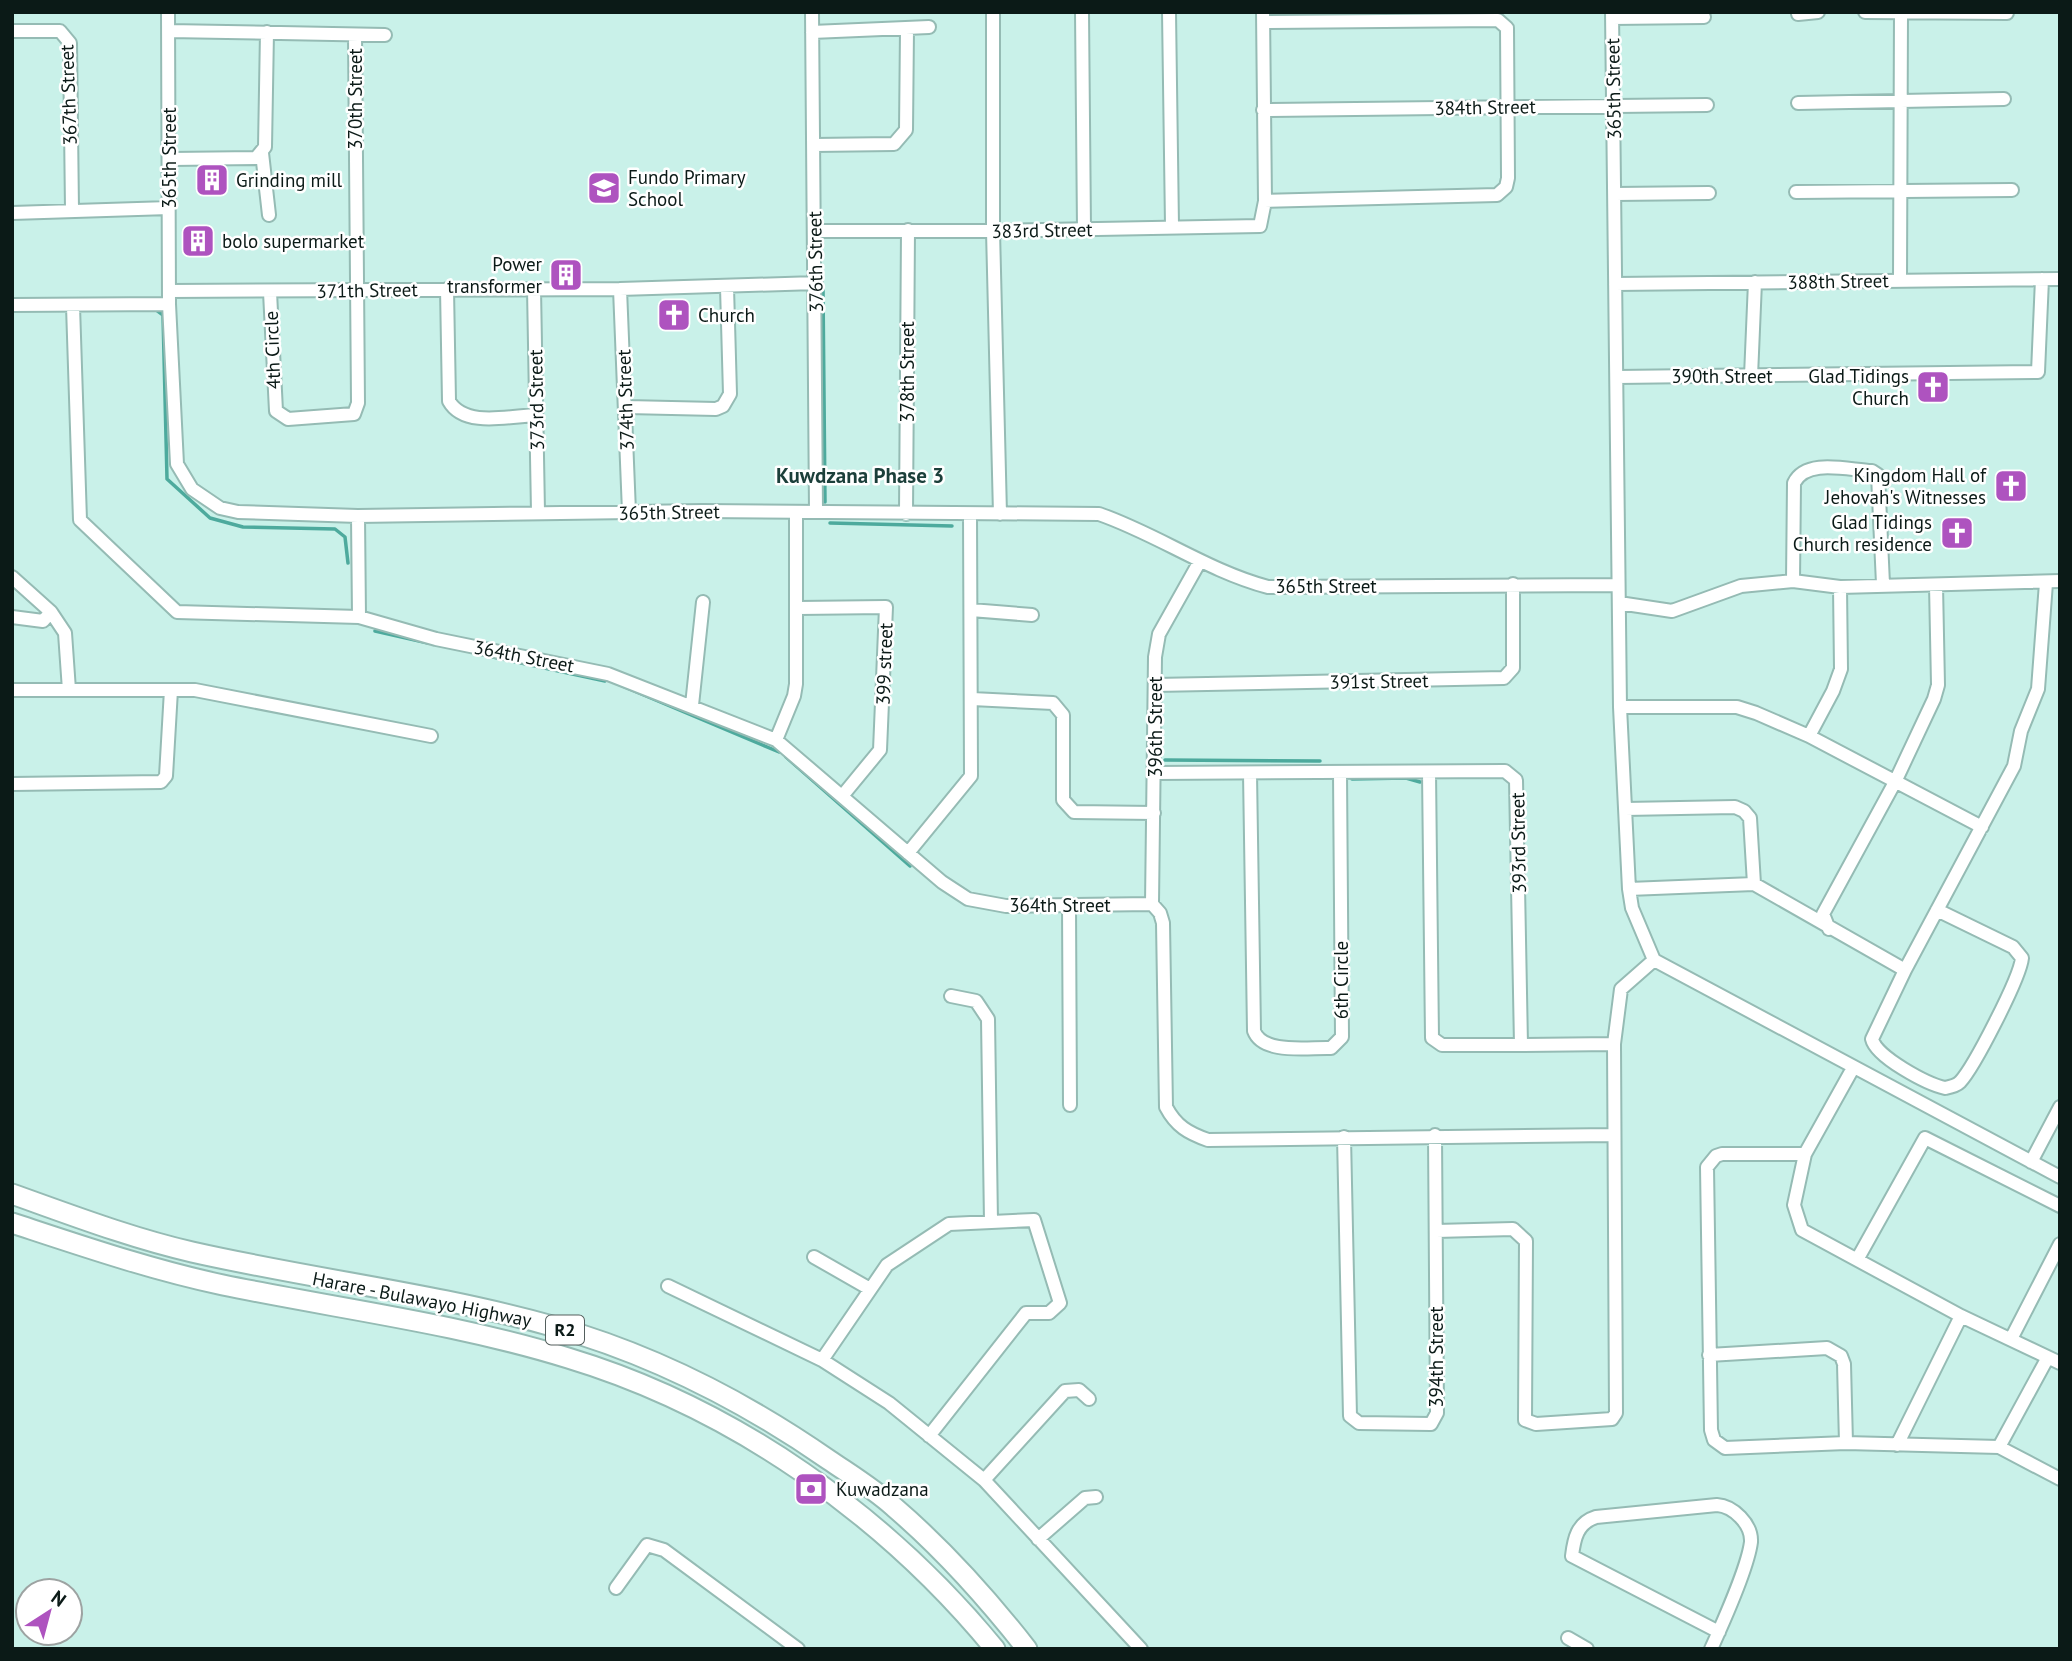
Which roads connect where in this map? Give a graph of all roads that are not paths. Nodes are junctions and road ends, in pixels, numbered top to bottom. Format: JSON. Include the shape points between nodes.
{"nodes":[{"id":1,"x":168,"y":12,"type":"edge"},
{"id":2,"x":812,"y":12,"type":"edge"},
{"id":3,"x":993,"y":12,"type":"edge"},
{"id":4,"x":1082,"y":12,"type":"edge"},
{"id":5,"x":1169,"y":12,"type":"edge"},
{"id":6,"x":1818,"y":12,"type":"edge"},
{"id":7,"x":1865,"y":12,"type":"edge"},
{"id":8,"x":1901,"y":13,"type":"edge"},
{"id":9,"x":2007,"y":13,"type":"edge"},
{"id":10,"x":1798,"y":14,"type":"edge"},
{"id":11,"x":1612,"y":15,"type":"edge"},
{"id":12,"x":1263,"y":17,"type":"edge"},
{"id":13,"x":1704,"y":17,"type":"dead end"},
{"id":14,"x":929,"y":27,"type":"dead end"},
{"id":15,"x":907,"y":30,"type":"junction"},
{"id":16,"x":12,"y":31,"type":"edge"},
{"id":17,"x":169,"y":31,"type":"junction"},
{"id":18,"x":267,"y":32,"type":"junction"},
{"id":19,"x":812,"y":32,"type":"junction"},
{"id":20,"x":355,"y":35,"type":"junction"},
{"id":21,"x":385,"y":35,"type":"dead end"},
{"id":22,"x":2004,"y":99,"type":"dead end"},
{"id":23,"x":1900,"y":101,"type":"junction"},
{"id":24,"x":1798,"y":103,"type":"dead end"},
{"id":25,"x":1707,"y":105,"type":"dead end"},
{"id":26,"x":1506,"y":106,"type":"junction"},
{"id":27,"x":1614,"y":107,"type":"junction"},
{"id":28,"x":1264,"y":110,"type":"junction"},
{"id":29,"x":814,"y":145,"type":"junction"},
{"id":30,"x":262,"y":153,"type":"junction"},
{"id":31,"x":171,"y":159,"type":"junction"},
{"id":32,"x":2012,"y":190,"type":"dead end"},
{"id":33,"x":1900,"y":191,"type":"junction"},
{"id":34,"x":1796,"y":192,"type":"dead end"},
{"id":35,"x":1709,"y":193,"type":"dead end"},
{"id":36,"x":1615,"y":194,"type":"junction"},
{"id":37,"x":1265,"y":201,"type":"junction"},
{"id":38,"x":169,"y":208,"type":"junction"},
{"id":39,"x":72,"y":210,"type":"junction"},
{"id":40,"x":12,"y":212,"type":"edge"},
{"id":41,"x":269,"y":215,"type":"dead end"},
{"id":42,"x":1172,"y":226,"type":"junction"},
{"id":43,"x":1084,"y":229,"type":"junction"},
{"id":44,"x":908,"y":230,"type":"junction"},
{"id":45,"x":815,"y":231,"type":"junction"},
{"id":46,"x":993,"y":231,"type":"junction"},
{"id":47,"x":2042,"y":279,"type":"junction"},
{"id":48,"x":2060,"y":279,"type":"edge"},
{"id":49,"x":1900,"y":280,"type":"junction"},
{"id":50,"x":1755,"y":282,"type":"junction"},
{"id":51,"x":816,"y":283,"type":"junction"},
{"id":52,"x":1615,"y":284,"type":"junction"},
{"id":53,"x":727,"y":287,"type":"junction"},
{"id":54,"x":447,"y":289,"type":"junction"},
{"id":55,"x":534,"y":289,"type":"junction"},
{"id":56,"x":620,"y":289,"type":"junction"},
{"id":57,"x":355,"y":290,"type":"junction"},
{"id":58,"x":270,"y":292,"type":"junction"},
{"id":59,"x":169,"y":297,"type":"junction"},
{"id":60,"x":12,"y":305,"type":"edge"},
{"id":61,"x":73,"y":306,"type":"junction"},
{"id":62,"x":1751,"y":376,"type":"junction"},
{"id":63,"x":1616,"y":377,"type":"junction"},
{"id":64,"x":627,"y":407,"type":"junction"},
{"id":65,"x":536,"y":415,"type":"junction"},
{"id":66,"x":538,"y":512,"type":"junction"},
{"id":67,"x":629,"y":512,"type":"junction"},
{"id":68,"x":796,"y":512,"type":"junction"},
{"id":69,"x":816,"y":512,"type":"junction"},
{"id":70,"x":906,"y":514,"type":"junction"},
{"id":71,"x":970,"y":514,"type":"junction"},
{"id":72,"x":1000,"y":514,"type":"junction"},
{"id":73,"x":358,"y":516,"type":"junction"},
{"id":74,"x":1200,"y":561,"type":"junction"},
{"id":75,"x":12,"y":577,"type":"edge"},
{"id":76,"x":1793,"y":581,"type":"junction"},
{"id":77,"x":2060,"y":581,"type":"edge"},
{"id":78,"x":2046,"y":583,"type":"junction"},
{"id":79,"x":1513,"y":584,"type":"junction"},
{"id":80,"x":1883,"y":584,"type":"junction"},
{"id":81,"x":1618,"y":585,"type":"junction"},
{"id":82,"x":1936,"y":585,"type":"junction"},
{"id":83,"x":1840,"y":587,"type":"junction"},
{"id":84,"x":703,"y":601,"type":"dead end"},
{"id":85,"x":1619,"y":603,"type":"junction"},
{"id":86,"x":797,"y":608,"type":"junction"},
{"id":87,"x":971,"y":610,"type":"junction"},
{"id":88,"x":51,"y":612,"type":"junction"},
{"id":89,"x":1032,"y":615,"type":"dead end"},
{"id":90,"x":12,"y":617,"type":"edge"},
{"id":91,"x":359,"y":617,"type":"junction"},
{"id":92,"x":1155,"y":685,"type":"junction"},
{"id":93,"x":12,"y":690,"type":"edge"},
{"id":94,"x":69,"y":690,"type":"junction"},
{"id":95,"x":171,"y":690,"type":"junction"},
{"id":96,"x":972,"y":699,"type":"junction"},
{"id":97,"x":692,"y":705,"type":"junction"},
{"id":98,"x":1620,"y":707,"type":"junction"},
{"id":99,"x":430,"y":736,"type":"dead end"},
{"id":100,"x":1809,"y":736,"type":"junction"},
{"id":101,"x":776,"y":740,"type":"junction"},
{"id":102,"x":1429,"y":772,"type":"junction"},
{"id":103,"x":1154,"y":773,"type":"junction"},
{"id":104,"x":1251,"y":773,"type":"junction"},
{"id":105,"x":1340,"y":773,"type":"junction"},
{"id":106,"x":1895,"y":782,"type":"junction"},
{"id":107,"x":12,"y":784,"type":"edge"},
{"id":108,"x":843,"y":795,"type":"junction"},
{"id":109,"x":1625,"y":809,"type":"junction"},
{"id":110,"x":1154,"y":813,"type":"junction"},
{"id":111,"x":1982,"y":827,"type":"junction"},
{"id":112,"x":908,"y":853,"type":"junction"},
{"id":113,"x":1754,"y":884,"type":"junction"},
{"id":114,"x":1629,"y":889,"type":"junction"},
{"id":115,"x":1152,"y":904,"type":"junction"},
{"id":116,"x":1069,"y":905,"type":"junction"},
{"id":117,"x":1937,"y":910,"type":"junction"},
{"id":118,"x":1829,"y":929,"type":"junction"},
{"id":119,"x":1654,"y":960,"type":"junction"},
{"id":120,"x":1905,"y":970,"type":"junction"},
{"id":121,"x":951,"y":996,"type":"dead end"},
{"id":122,"x":1614,"y":1044,"type":"junction"},
{"id":123,"x":1521,"y":1045,"type":"junction"},
{"id":124,"x":1853,"y":1068,"type":"junction"},
{"id":125,"x":1070,"y":1105,"type":"dead end"},
{"id":126,"x":2060,"y":1107,"type":"edge"},
{"id":127,"x":1435,"y":1135,"type":"junction"},
{"id":128,"x":1612,"y":1135,"type":"junction"},
{"id":129,"x":1345,"y":1137,"type":"junction"},
{"id":130,"x":1805,"y":1154,"type":"junction"},
{"id":131,"x":2031,"y":1162,"type":"junction"},
{"id":132,"x":2060,"y":1177,"type":"edge"},
{"id":133,"x":12,"y":1194,"type":"edge"},
{"id":134,"x":2060,"y":1206,"type":"edge"},
{"id":135,"x":991,"y":1222,"type":"junction"},
{"id":136,"x":12,"y":1223,"type":"edge"},
{"id":137,"x":1436,"y":1231,"type":"junction"},
{"id":138,"x":2060,"y":1244,"type":"edge"},
{"id":139,"x":814,"y":1257,"type":"dead end"},
{"id":140,"x":1858,"y":1258,"type":"junction"},
{"id":141,"x":668,"y":1286,"type":"dead end"},
{"id":142,"x":870,"y":1290,"type":"junction"},
{"id":143,"x":1961,"y":1315,"type":"junction"},
{"id":144,"x":2011,"y":1339,"type":"junction"},
{"id":145,"x":1709,"y":1355,"type":"junction"},
{"id":146,"x":822,"y":1360,"type":"junction"},
{"id":147,"x":2053,"y":1361,"type":"edge"},
{"id":148,"x":1089,"y":1399,"type":"dead end"},
{"id":149,"x":929,"y":1436,"type":"junction"},
{"id":150,"x":1846,"y":1443,"type":"junction"},
{"id":151,"x":1897,"y":1446,"type":"junction"},
{"id":152,"x":1999,"y":1447,"type":"junction"},
{"id":153,"x":2060,"y":1479,"type":"edge"},
{"id":154,"x":984,"y":1480,"type":"junction"},
{"id":155,"x":1096,"y":1497,"type":"dead end"},
{"id":156,"x":1038,"y":1538,"type":"junction"},
{"id":157,"x":616,"y":1588,"type":"dead end"},
{"id":158,"x":1718,"y":1632,"type":"junction"},
{"id":159,"x":1568,"y":1638,"type":"dead end"},
{"id":160,"x":799,"y":1649,"type":"edge"},
{"id":161,"x":995,"y":1649,"type":"edge"},
{"id":162,"x":1027,"y":1649,"type":"edge"},
{"id":163,"x":1142,"y":1649,"type":"edge"},
{"id":164,"x":1587,"y":1649,"type":"edge"},
{"id":165,"x":1711,"y":1649,"type":"edge"}],
"edges":[{"from":1,"to":17,"type":"street","name":"365th Street"},
{"from":2,"to":19,"type":"street","name":"376th Street"},
{"from":3,"to":46,"type":"street"},
{"from":4,"to":43,"type":"street"},
{"from":5,"to":42,"type":"street"},
{"from":6,"to":10,"type":"street"},
{"from":7,"to":8,"type":"street"},
{"from":8,"to":9,"type":"street"},
{"from":8,"to":23,"type":"street"},
{"from":11,"to":13,"type":"street"},
{"from":11,"to":27,"type":"street","name":"365th Street"},
{"from":12,"to":26,"type":"street","via":[[1502,21],[1507,28]]},
{"from":12,"to":28,"type":"street"},
{"from":14,"to":15,"type":"street"},
{"from":15,"to":19,"type":"street"},
{"from":15,"to":29,"type":"street","via":[[903,137],[894,144]]},
{"from":16,"to":39,"type":"street","name":"367th Street","via":[[60,31],[71,43]]},
{"from":17,"to":18,"type":"street"},
{"from":17,"to":31,"type":"street","name":"365th Street"},
{"from":18,"to":20,"type":"street"},
{"from":18,"to":30,"type":"street"},
{"from":19,"to":29,"type":"street","name":"376th Street"},
{"from":20,"to":21,"type":"street"},
{"from":20,"to":57,"type":"street","name":"370th Street"},
{"from":22,"to":23,"type":"street"},
{"from":23,"to":24,"type":"street"},
{"from":23,"to":33,"type":"street"},
{"from":25,"to":27,"type":"street","name":"384th Street"},
{"from":26,"to":27,"type":"street","name":"384th Street"},
{"from":26,"to":28,"type":"street","name":"384th Street"},
{"from":26,"to":37,"type":"street","via":[[1508,178],[1497,195]]},
{"from":27,"to":36,"type":"street","name":"365th Street"},
{"from":28,"to":37,"type":"street"},
{"from":29,"to":45,"type":"street","name":"376th Street"},
{"from":30,"to":31,"type":"street","via":[[256,158]]},
{"from":30,"to":41,"type":"street"},
{"from":31,"to":38,"type":"street","name":"365th Street"},
{"from":32,"to":33,"type":"street"},
{"from":33,"to":34,"type":"street"},
{"from":33,"to":49,"type":"street"},
{"from":35,"to":36,"type":"street"},
{"from":36,"to":52,"type":"street","name":"365th Street"},
{"from":37,"to":42,"type":"street","name":"383rd Street","via":[[1263,218],[1256,227]]},
{"from":38,"to":39,"type":"street"},
{"from":38,"to":59,"type":"street","name":"365th Street"},
{"from":39,"to":40,"type":"street"},
{"from":42,"to":43,"type":"street","name":"383rd Street"},
{"from":43,"to":46,"type":"street","name":"383rd Street"},
{"from":44,"to":45,"type":"street","name":"383rd Street"},
{"from":44,"to":46,"type":"street","name":"383rd Street"},
{"from":44,"to":70,"type":"street","name":"378th Street"},
{"from":45,"to":51,"type":"street","name":"376th Street"},
{"from":46,"to":72,"type":"street"},
{"from":47,"to":48,"type":"street","name":"388th Street"},
{"from":47,"to":49,"type":"street","name":"388th Street"},
{"from":47,"to":62,"type":"street","name":"390th Street","via":[[2038,372]]},
{"from":49,"to":50,"type":"street","name":"388th Street"},
{"from":50,"to":52,"type":"street","name":"388th Street"},
{"from":50,"to":62,"type":"street"},
{"from":51,"to":53,"type":"street","name":"371th Street"},
{"from":51,"to":69,"type":"street","name":"376th Street"},
{"from":52,"to":63,"type":"street","name":"365th Street"},
{"from":53,"to":56,"type":"street","name":"371th Street"},
{"from":53,"to":64,"type":"street","via":[[730,394],[723,405],[716,409]]},
{"from":54,"to":55,"type":"street","name":"371th Street"},
{"from":54,"to":57,"type":"street","name":"371th Street"},
{"from":54,"to":65,"type":"street","via":[[449,401],[454,410],[469,417]]},
{"from":55,"to":56,"type":"street","name":"371th Street"},
{"from":55,"to":65,"type":"street","name":"373rd Street"},
{"from":56,"to":64,"type":"street","name":"374th Street"},
{"from":57,"to":58,"type":"street","name":"371th Street"},
{"from":57,"to":58,"type":"street","name":"4th Circle","via":[[357,410],[348,417],[288,419],[276,411],[274,400]]},
{"from":58,"to":59,"type":"street","name":"371th Street"},
{"from":59,"to":61,"type":"street","name":"371th Street"},
{"from":59,"to":73,"type":"street","name":"365th Street","via":[[177,464],[192,489],[220,508],[238,513]]},
{"from":60,"to":61,"type":"street","name":"371th Street"},
{"from":61,"to":91,"type":"street","name":"364th Street","via":[[78,512],[85,527],[177,612]]},
{"from":62,"to":63,"type":"street","name":"390th Street"},
{"from":63,"to":81,"type":"street","name":"365th Street"},
{"from":64,"to":67,"type":"street","name":"374th Street"},
{"from":65,"to":66,"type":"street","name":"373rd Street"},
{"from":66,"to":67,"type":"street","name":"365th Street"},
{"from":66,"to":73,"type":"street","name":"365th Street"},
{"from":67,"to":68,"type":"street","name":"365th Street"},
{"from":68,"to":69,"type":"street","name":"365th Street"},
{"from":68,"to":86,"type":"street"},
{"from":69,"to":70,"type":"street","name":"365th Street"},
{"from":70,"to":71,"type":"street","name":"365th Street"},
{"from":71,"to":72,"type":"street","name":"365th Street"},
{"from":71,"to":87,"type":"street"},
{"from":72,"to":74,"type":"street","name":"365th Street","via":[[1099,514]]},
{"from":73,"to":91,"type":"street"},
{"from":74,"to":79,"type":"street","name":"365th Street","via":[[1268,587]]},
{"from":74,"to":92,"type":"street","name":"396th Street","via":[[1159,634]]},
{"from":75,"to":88,"type":"street"},
{"from":76,"to":80,"type":"street","via":[[1794,483],[1810,468],[1878,475]]},
{"from":76,"to":83,"type":"street"},
{"from":76,"to":85,"type":"street","via":[[1741,586],[1672,611]]},
{"from":77,"to":78,"type":"street"},
{"from":78,"to":82,"type":"street"},
{"from":78,"to":111,"type":"street","via":[[2038,689],[2021,731],[2014,766]]},
{"from":79,"to":81,"type":"street","name":"365th Street"},
{"from":79,"to":92,"type":"street","name":"391st Street","via":[[1513,668],[1504,678]]},
{"from":80,"to":82,"type":"street"},
{"from":80,"to":83,"type":"street"},
{"from":81,"to":85,"type":"street","name":"365th Street"},
{"from":82,"to":106,"type":"street","via":[[1938,685]]},
{"from":83,"to":100,"type":"street","via":[[1841,669]]},
{"from":84,"to":97,"type":"street"},
{"from":85,"to":98,"type":"street","name":"365th Street"},
{"from":86,"to":101,"type":"street","via":[[794,696]]},
{"from":86,"to":108,"type":"street","name":"399 street","via":[[886,607],[880,750]]},
{"from":87,"to":89,"type":"street"},
{"from":87,"to":96,"type":"street"},
{"from":88,"to":90,"type":"street","via":[[43,621]]},
{"from":88,"to":94,"type":"street","via":[[65,633]]},
{"from":91,"to":97,"type":"street","name":"364th Street","via":[[436,639],[600,672]]},
{"from":92,"to":103,"type":"street","name":"396th Street"},
{"from":93,"to":94,"type":"street"},
{"from":94,"to":95,"type":"street"},
{"from":95,"to":99,"type":"street","via":[[195,690]]},
{"from":95,"to":107,"type":"street","via":[[166,776],[161,782]]},
{"from":96,"to":110,"type":"street","via":[[1059,708],[1063,715],[1063,800],[1074,812]]},
{"from":96,"to":112,"type":"street","via":[[969,781]]},
{"from":97,"to":101,"type":"street","name":"364th Street"},
{"from":98,"to":100,"type":"street","via":[[1737,707]]},
{"from":98,"to":109,"type":"street","name":"365th Street"},
{"from":100,"to":106,"type":"street"},
{"from":101,"to":108,"type":"street","name":"364th Street"},
{"from":102,"to":105,"type":"street","name":"393rd Street"},
{"from":102,"to":123,"type":"street","name":"393rd Street","via":[[1506,771],[1518,784]]},
{"from":102,"to":123,"type":"street","via":[[1432,1038],[1442,1045]]},
{"from":103,"to":104,"type":"street","name":"393rd Street"},
{"from":103,"to":110,"type":"street","name":"396th Street"},
{"from":104,"to":105,"type":"street","name":"393rd Street"},
{"from":104,"to":105,"type":"street","name":"6th Circle","via":[[1254,1031],[1258,1041],[1268,1046],[1331,1048],[1342,1037]]},
{"from":106,"to":111,"type":"street"},
{"from":106,"to":118,"type":"street","via":[[1823,914]]},
{"from":108,"to":112,"type":"street","name":"364th Street"},
{"from":109,"to":113,"type":"street","via":[[1735,807],[1744,811],[1750,818]]},
{"from":109,"to":114,"type":"street","name":"365th Street"},
{"from":110,"to":115,"type":"street","name":"396th Street"},
{"from":111,"to":117,"type":"street"},
{"from":112,"to":116,"type":"street","name":"364th Street","via":[[968,899],[1006,906]]},
{"from":113,"to":114,"type":"street"},
{"from":113,"to":118,"type":"street"},
{"from":114,"to":119,"type":"street","name":"365th Street"},
{"from":115,"to":116,"type":"street","name":"364th Street"},
{"from":115,"to":129,"type":"street","via":[[1163,923],[1166,1107],[1178,1126],[1208,1140]]},
{"from":116,"to":125,"type":"street"},
{"from":117,"to":120,"type":"street"},
{"from":117,"to":120,"type":"street","via":[[2013,947],[2022,958],[2008,999],[1961,1081],[1950,1087],[1939,1086],[1884,1057],[1873,1045]]},
{"from":118,"to":120,"type":"street"},
{"from":119,"to":122,"type":"street","via":[[1621,989]]},
{"from":119,"to":124,"type":"street"},
{"from":121,"to":135,"type":"street","via":[[976,1001],[988,1019]]},
{"from":122,"to":123,"type":"street"},
{"from":122,"to":128,"type":"street"},
{"from":124,"to":130,"type":"street"},
{"from":124,"to":131,"type":"street"},
{"from":126,"to":131,"type":"street"},
{"from":127,"to":128,"type":"street"},
{"from":127,"to":129,"type":"street"},
{"from":127,"to":137,"type":"street","name":"394th Street"},
{"from":128,"to":137,"type":"street","via":[[1616,1287],[1616,1413],[1612,1419],[1536,1424],[1525,1420],[1526,1241],[1513,1229]]},
{"from":129,"to":137,"type":"street","name":"394th Street","via":[[1353,1421],[1431,1424],[1435,1420]]},
{"from":130,"to":140,"type":"street","via":[[1794,1205],[1802,1230]]},
{"from":130,"to":145,"type":"street","via":[[1722,1154],[1707,1167]]},
{"from":131,"to":132,"type":"street"},
{"from":133,"to":162,"type":"highway","name":"Harare - Bulawayo Highway","number":"R2","via":[[165,1245],[509,1315],[595,1339],[708,1385],[893,1506],[965,1576]]},
{"from":134,"to":140,"type":"street","via":[[1925,1138]]},
{"from":135,"to":142,"type":"street","via":[[949,1224],[887,1265]]},
{"from":135,"to":149,"type":"street","via":[[1034,1220],[1060,1303],[1049,1313],[1026,1313]]},
{"from":136,"to":161,"type":"highway","name":"Harare - Bulawayo Highway","number":"R2","via":[[161,1271],[506,1340],[591,1365],[648,1388],[774,1454],[847,1504],[930,1577]]},
{"from":138,"to":144,"type":"street"},
{"from":139,"to":142,"type":"street"},
{"from":140,"to":143,"type":"street"},
{"from":141,"to":146,"type":"street"},
{"from":142,"to":146,"type":"street"},
{"from":143,"to":144,"type":"street"},
{"from":143,"to":151,"type":"street"},
{"from":144,"to":147,"type":"street"},
{"from":145,"to":150,"type":"street","via":[[1711,1430],[1719,1445]]},
{"from":145,"to":150,"type":"street","via":[[1835,1350],[1844,1364]]},
{"from":146,"to":149,"type":"street","via":[[889,1403]]},
{"from":147,"to":152,"type":"street"},
{"from":148,"to":154,"type":"street","via":[[1079,1390],[1065,1391]]},
{"from":149,"to":154,"type":"street"},
{"from":150,"to":151,"type":"street"},
{"from":151,"to":152,"type":"street"},
{"from":152,"to":153,"type":"street"},
{"from":154,"to":156,"type":"street"},
{"from":155,"to":156,"type":"street","via":[[1085,1498]]},
{"from":156,"to":163,"type":"street"},
{"from":157,"to":160,"type":"street","via":[[647,1545],[663,1550]]},
{"from":158,"to":158,"type":"street","via":[[1751,1541],[1744,1522],[1731,1509],[1717,1505],[1595,1517],[1575,1535],[1572,1556]]},
{"from":158,"to":165,"type":"street"},
{"from":159,"to":164,"type":"street"}]}
